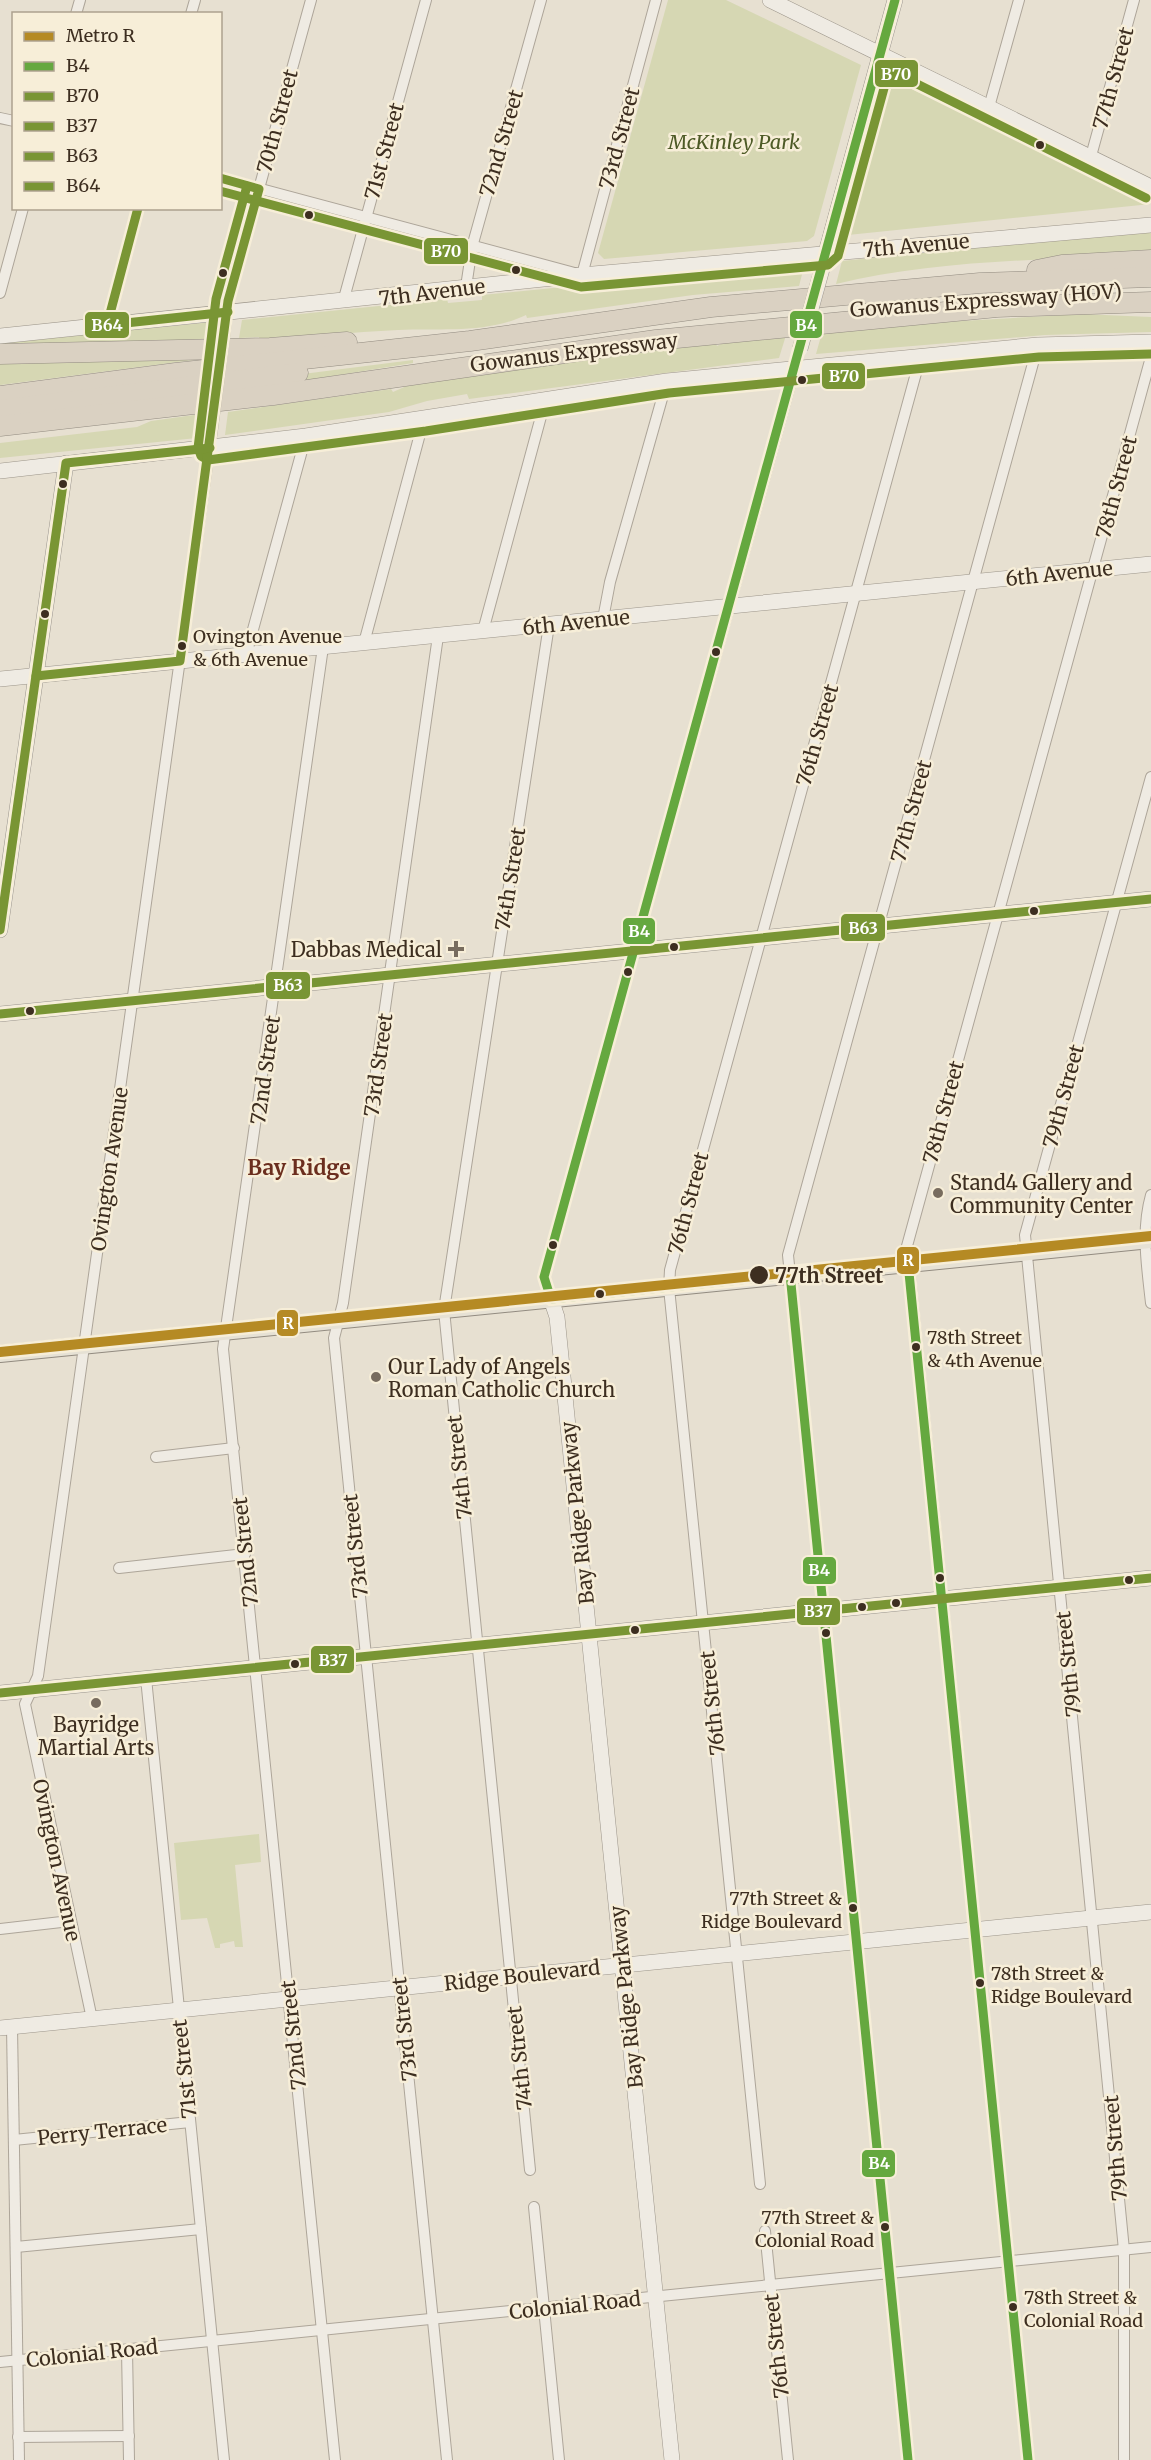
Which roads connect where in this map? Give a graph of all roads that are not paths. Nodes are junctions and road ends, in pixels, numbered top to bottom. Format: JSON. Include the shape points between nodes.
{"nodes":[{"id":1,"x":311,"y":0,"type":"edge"},
{"id":2,"x":426,"y":0,"type":"edge"},
{"id":3,"x":541,"y":0,"type":"edge"},
{"id":4,"x":656,"y":0,"type":"edge"},
{"id":5,"x":770,"y":0,"type":"edge"},
{"id":6,"x":895,"y":0,"type":"edge"},
{"id":7,"x":1019,"y":0,"type":"edge"},
{"id":8,"x":1134,"y":0,"type":"edge"},
{"id":9,"x":881,"y":53,"type":"junction"},
{"id":10,"x":989,"y":107,"type":"junction"},
{"id":11,"x":1091,"y":156,"type":"junction"},
{"id":12,"x":222,"y":179,"type":"edge"},
{"id":13,"x":1151,"y":187,"type":"edge"},
{"id":14,"x":259,"y":189,"type":"junction"},
{"id":15,"x":22,"y":210,"type":"edge"},
{"id":16,"x":137,"y":210,"type":"edge"},
{"id":17,"x":366,"y":218,"type":"junction"},
{"id":18,"x":1151,"y":225,"type":"edge"},
{"id":19,"x":472,"y":247,"type":"junction"},
{"id":20,"x":826,"y":253,"type":"junction"},
{"id":21,"x":1151,"y":260,"type":"edge"},
{"id":22,"x":582,"y":275,"type":"junction"},
{"id":23,"x":1151,"y":277,"type":"edge"},
{"id":24,"x":980,"y":283,"type":"junction"},
{"id":25,"x":465,"y":287,"type":"junction"},
{"id":26,"x":1151,"y":290,"type":"edge"},
{"id":27,"x":0,"y":293,"type":"edge"},
{"id":28,"x":343,"y":302,"type":"junction"},
{"id":29,"x":1151,"y":302,"type":"edge"},
{"id":30,"x":1070,"y":303,"type":"junction"},
{"id":31,"x":711,"y":307,"type":"junction"},
{"id":32,"x":228,"y":312,"type":"junction"},
{"id":33,"x":1151,"y":313,"type":"edge"},
{"id":34,"x":107,"y":326,"type":"junction"},
{"id":35,"x":0,"y":336,"type":"edge"},
{"id":36,"x":1151,"y":342,"type":"edge"},
{"id":37,"x":1038,"y":345,"type":"junction"},
{"id":38,"x":0,"y":354,"type":"edge"},
{"id":39,"x":354,"y":355,"type":"junction"},
{"id":40,"x":921,"y":355,"type":"junction"},
{"id":41,"x":1151,"y":357,"type":"edge"},
{"id":42,"x":795,"y":367,"type":"junction"},
{"id":43,"x":667,"y":381,"type":"junction"},
{"id":44,"x":153,"y":391,"type":"junction"},
{"id":45,"x":0,"y":396,"type":"edge"},
{"id":46,"x":546,"y":398,"type":"junction"},
{"id":47,"x":0,"y":410,"type":"edge"},
{"id":48,"x":424,"y":419,"type":"junction"},
{"id":49,"x":0,"y":426,"type":"edge"},
{"id":50,"x":306,"y":436,"type":"junction"},
{"id":51,"x":210,"y":448,"type":"junction"},
{"id":52,"x":66,"y":463,"type":"junction"},
{"id":53,"x":0,"y":471,"type":"edge"},
{"id":54,"x":1151,"y":564,"type":"edge"},
{"id":55,"x":1093,"y":570,"type":"junction"},
{"id":56,"x":975,"y":581,"type":"junction"},
{"id":57,"x":857,"y":594,"type":"junction"},
{"id":58,"x":729,"y":606,"type":"junction"},
{"id":59,"x":603,"y":619,"type":"junction"},
{"id":60,"x":549,"y":625,"type":"junction"},
{"id":61,"x":483,"y":631,"type":"junction"},
{"id":62,"x":438,"y":636,"type":"junction"},
{"id":63,"x":364,"y":643,"type":"junction"},
{"id":64,"x":324,"y":647,"type":"junction"},
{"id":65,"x":246,"y":655,"type":"junction"},
{"id":66,"x":180,"y":661,"type":"junction"},
{"id":67,"x":36,"y":676,"type":"junction"},
{"id":68,"x":0,"y":679,"type":"edge"},
{"id":69,"x":1151,"y":777,"type":"edge"},
{"id":70,"x":6,"y":840,"type":"edge"},
{"id":71,"x":1151,"y":899,"type":"edge"},
{"id":72,"x":1116,"y":903,"type":"junction"},
{"id":73,"x":997,"y":915,"type":"junction"},
{"id":74,"x":880,"y":926,"type":"junction"},
{"id":75,"x":0,"y":930,"type":"edge"},
{"id":76,"x":759,"y":938,"type":"junction"},
{"id":77,"x":634,"y":951,"type":"junction"},
{"id":78,"x":497,"y":964,"type":"junction"},
{"id":79,"x":390,"y":975,"type":"junction"},
{"id":80,"x":277,"y":986,"type":"junction"},
{"id":81,"x":132,"y":1001,"type":"junction"},
{"id":82,"x":0,"y":1014,"type":"edge"},
{"id":83,"x":1151,"y":1195,"type":"edge"},
{"id":84,"x":1148,"y":1240,"type":"edge"},
{"id":85,"x":1026,"y":1251,"type":"junction"},
{"id":86,"x":908,"y":1263,"type":"junction"},
{"id":87,"x":789,"y":1274,"type":"junction"},
{"id":88,"x":669,"y":1288,"type":"junction"},
{"id":89,"x":551,"y":1299,"type":"junction"},
{"id":90,"x":1151,"y":1303,"type":"edge"},
{"id":91,"x":444,"y":1310,"type":"junction"},
{"id":92,"x":339,"y":1320,"type":"junction"},
{"id":93,"x":226,"y":1332,"type":"junction"},
{"id":94,"x":83,"y":1346,"type":"junction"},
{"id":95,"x":0,"y":1354,"type":"edge"},
{"id":96,"x":234,"y":1448,"type":"junction"},
{"id":97,"x":156,"y":1457,"type":"dead end"},
{"id":98,"x":245,"y":1554,"type":"junction"},
{"id":99,"x":119,"y":1568,"type":"dead end"},
{"id":100,"x":1151,"y":1578,"type":"edge"},
{"id":101,"x":1060,"y":1587,"type":"junction"},
{"id":102,"x":941,"y":1599,"type":"junction"},
{"id":103,"x":823,"y":1610,"type":"junction"},
{"id":104,"x":704,"y":1622,"type":"junction"},
{"id":105,"x":590,"y":1634,"type":"junction"},
{"id":106,"x":478,"y":1645,"type":"junction"},
{"id":107,"x":367,"y":1656,"type":"junction"},
{"id":108,"x":256,"y":1667,"type":"junction"},
{"id":109,"x":146,"y":1678,"type":"junction"},
{"id":110,"x":32,"y":1689,"type":"junction"},
{"id":111,"x":0,"y":1693,"type":"edge"},
{"id":112,"x":1151,"y":1912,"type":"edge"},
{"id":113,"x":1093,"y":1918,"type":"junction"},
{"id":114,"x":70,"y":1921,"type":"junction"},
{"id":115,"x":0,"y":1929,"type":"edge"},
{"id":116,"x":974,"y":1930,"type":"junction"},
{"id":117,"x":856,"y":1942,"type":"junction"},
{"id":118,"x":737,"y":1953,"type":"junction"},
{"id":119,"x":623,"y":1965,"type":"junction"},
{"id":120,"x":511,"y":1977,"type":"junction"},
{"id":121,"x":400,"y":1988,"type":"junction"},
{"id":122,"x":289,"y":1998,"type":"junction"},
{"id":123,"x":179,"y":2010,"type":"junction"},
{"id":124,"x":92,"y":2019,"type":"junction"},
{"id":125,"x":6,"y":2027,"type":"edge"},
{"id":126,"x":190,"y":2122,"type":"junction"},
{"id":127,"x":14,"y":2140,"type":"junction"},
{"id":128,"x":530,"y":2170,"type":"dead end"},
{"id":129,"x":760,"y":2184,"type":"dead end"},
{"id":130,"x":534,"y":2207,"type":"dead end"},
{"id":131,"x":201,"y":2229,"type":"junction"},
{"id":132,"x":765,"y":2231,"type":"dead end"},
{"id":133,"x":16,"y":2247,"type":"junction"},
{"id":134,"x":1151,"y":2247,"type":"edge"},
{"id":135,"x":1124,"y":2250,"type":"junction"},
{"id":136,"x":1008,"y":2261,"type":"junction"},
{"id":137,"x":889,"y":2273,"type":"junction"},
{"id":138,"x":770,"y":2286,"type":"junction"},
{"id":139,"x":656,"y":2297,"type":"junction"},
{"id":140,"x":543,"y":2308,"type":"junction"},
{"id":141,"x":433,"y":2319,"type":"junction"},
{"id":142,"x":322,"y":2330,"type":"junction"},
{"id":143,"x":212,"y":2341,"type":"junction"},
{"id":144,"x":127,"y":2350,"type":"junction"},
{"id":145,"x":17,"y":2361,"type":"junction"},
{"id":146,"x":0,"y":2362,"type":"edge"},
{"id":147,"x":129,"y":2436,"type":"junction"},
{"id":148,"x":18,"y":2437,"type":"junction"},
{"id":149,"x":19,"y":2460,"type":"edge"},
{"id":150,"x":129,"y":2460,"type":"edge"},
{"id":151,"x":224,"y":2460,"type":"edge"},
{"id":152,"x":335,"y":2460,"type":"edge"},
{"id":153,"x":447,"y":2460,"type":"edge"},
{"id":154,"x":559,"y":2460,"type":"edge"},
{"id":155,"x":672,"y":2460,"type":"edge"},
{"id":156,"x":788,"y":2460,"type":"edge"},
{"id":157,"x":908,"y":2460,"type":"edge"},
{"id":158,"x":1028,"y":2460,"type":"edge"},
{"id":159,"x":1124,"y":2460,"type":"edge"}],
"edges":[{"from":1,"to":14,"type":"street","name":"70th Street"},
{"from":2,"to":17,"type":"street","name":"71st Street"},
{"from":3,"to":19,"type":"street","name":"72nd Street"},
{"from":4,"to":22,"type":"street","name":"73rd Street"},
{"from":5,"to":9,"type":"street"},
{"from":6,"to":9,"type":"street","name":"Bay Ridge Parkway"},
{"from":7,"to":10,"type":"street"},
{"from":8,"to":11,"type":"street","name":"77th Street"},
{"from":9,"to":10,"type":"street"},
{"from":9,"to":20,"type":"street","name":"Bay Ridge Parkway"},
{"from":10,"to":11,"type":"street"},
{"from":11,"to":13,"type":"street"},
{"from":12,"to":14,"type":"street"},
{"from":14,"to":17,"type":"street"},
{"from":14,"to":32,"type":"street","name":"70th Street"},
{"from":15,"to":27,"type":"street"},
{"from":16,"to":34,"type":"street"},
{"from":17,"to":19,"type":"street"},
{"from":17,"to":28,"type":"street","name":"71st Street"},
{"from":18,"to":20,"type":"street","name":"7th Avenue"},
{"from":19,"to":22,"type":"street"},
{"from":19,"to":25,"type":"street","name":"72nd Street"},
{"from":20,"to":22,"type":"street","name":"7th Avenue"},
{"from":20,"to":42,"type":"street","name":"Bay Ridge Parkway","bridge":true},
{"from":21,"to":24,"type":"highway","via":[[1062,265]]},
{"from":22,"to":25,"type":"street","name":"7th Avenue"},
{"from":23,"to":24,"type":"highway","name":"Gowanus Expressway"},
{"from":24,"to":31,"type":"highway","name":"Gowanus Expressway"},
{"from":25,"to":28,"type":"street","name":"7th Avenue"},
{"from":26,"to":44,"type":"highway","name":"Gowanus Expressway (HOV)","via":[[898,304],[436,353]]},
{"from":28,"to":32,"type":"street","name":"7th Avenue"},
{"from":29,"to":30,"type":"highway","name":"Gowanus Expressway"},
{"from":30,"to":33,"type":"highway"},
{"from":30,"to":49,"type":"highway","name":"Gowanus Expressway","via":[[656,340],[273,395]]},
{"from":31,"to":38,"type":"highway","via":[[652,309],[459,334],[282,347]]},
{"from":31,"to":39,"type":"highway","name":"Gowanus Expressway"},
{"from":32,"to":34,"type":"street","name":"7th Avenue"},
{"from":32,"to":51,"type":"street","name":"Ovington Avenue","bridge":true},
{"from":34,"to":35,"type":"street","name":"7th Avenue"},
{"from":36,"to":37,"type":"street"},
{"from":37,"to":40,"type":"street"},
{"from":37,"to":56,"type":"street","name":"77th Street"},
{"from":39,"to":44,"type":"highway"},
{"from":39,"to":45,"type":"highway","name":"Gowanus Expressway"},
{"from":40,"to":42,"type":"street"},
{"from":40,"to":57,"type":"street","name":"76th Street"},
{"from":41,"to":55,"type":"street","name":"78th Street"},
{"from":42,"to":43,"type":"street"},
{"from":42,"to":58,"type":"street","name":"Bay Ridge Parkway"},
{"from":43,"to":46,"type":"street"},
{"from":43,"to":59,"type":"street"},
{"from":44,"to":47,"type":"highway","name":"Gowanus Expressway (HOV)"},
{"from":46,"to":48,"type":"street"},
{"from":46,"to":61,"type":"street"},
{"from":48,"to":50,"type":"street"},
{"from":48,"to":63,"type":"street"},
{"from":50,"to":51,"type":"street"},
{"from":50,"to":65,"type":"street"},
{"from":51,"to":52,"type":"street"},
{"from":51,"to":66,"type":"street","name":"Ovington Avenue"},
{"from":52,"to":53,"type":"street"},
{"from":52,"to":67,"type":"street"},
{"from":54,"to":55,"type":"street","name":"6th Avenue"},
{"from":55,"to":56,"type":"street","name":"6th Avenue"},
{"from":55,"to":73,"type":"street","name":"78th Street"},
{"from":56,"to":57,"type":"street","name":"6th Avenue"},
{"from":56,"to":74,"type":"street","name":"77th Street"},
{"from":57,"to":58,"type":"street","name":"6th Avenue"},
{"from":57,"to":76,"type":"street","name":"76th Street"},
{"from":58,"to":59,"type":"street","name":"6th Avenue"},
{"from":58,"to":77,"type":"street","name":"Bay Ridge Parkway"},
{"from":59,"to":60,"type":"street","name":"6th Avenue"},
{"from":60,"to":61,"type":"street","name":"6th Avenue"},
{"from":60,"to":78,"type":"street","name":"74th Street"},
{"from":61,"to":62,"type":"street","name":"6th Avenue"},
{"from":62,"to":63,"type":"street","name":"6th Avenue"},
{"from":62,"to":79,"type":"street","name":"73rd Street"},
{"from":63,"to":64,"type":"street","name":"6th Avenue"},
{"from":64,"to":65,"type":"street","name":"6th Avenue"},
{"from":64,"to":80,"type":"street","name":"72nd Street"},
{"from":65,"to":66,"type":"street","name":"6th Avenue"},
{"from":66,"to":67,"type":"street","name":"6th Avenue"},
{"from":66,"to":81,"type":"street","name":"Ovington Avenue"},
{"from":67,"to":68,"type":"street","name":"6th Avenue"},
{"from":67,"to":70,"type":"street"},
{"from":69,"to":72,"type":"street","name":"79th Street"},
{"from":70,"to":75,"type":"street"},
{"from":71,"to":72,"type":"street"},
{"from":72,"to":73,"type":"street"},
{"from":72,"to":85,"type":"street","name":"79th Street","via":[[1025,1234]]},
{"from":73,"to":74,"type":"street"},
{"from":73,"to":86,"type":"street","name":"78th Street","via":[[907,1246]]},
{"from":74,"to":76,"type":"street"},
{"from":74,"to":87,"type":"street","name":"77th Street","via":[[789,1255]]},
{"from":76,"to":77,"type":"street"},
{"from":76,"to":88,"type":"street","name":"76th Street","via":[[670,1270]]},
{"from":77,"to":78,"type":"street"},
{"from":77,"to":89,"type":"street","name":"Bay Ridge Parkway","via":[[544,1277]]},
{"from":78,"to":79,"type":"street"},
{"from":78,"to":91,"type":"street","name":"74th Street"},
{"from":79,"to":80,"type":"street"},
{"from":79,"to":92,"type":"street","name":"73rd Street"},
{"from":80,"to":81,"type":"street"},
{"from":80,"to":93,"type":"street","name":"72nd Street"},
{"from":81,"to":82,"type":"street"},
{"from":81,"to":94,"type":"street","name":"Ovington Avenue"},
{"from":83,"to":84,"type":"street","via":[[1145,1217]]},
{"from":84,"to":85,"type":"main road"},
{"from":84,"to":90,"type":"street"},
{"from":85,"to":86,"type":"main road"},
{"from":85,"to":101,"type":"street","name":"79th Street"},
{"from":86,"to":87,"type":"main road"},
{"from":86,"to":102,"type":"street","name":"78th Street"},
{"from":87,"to":88,"type":"main road"},
{"from":87,"to":103,"type":"street","name":"77th Street"},
{"from":88,"to":89,"type":"main road"},
{"from":88,"to":104,"type":"street","name":"76th Street"},
{"from":89,"to":91,"type":"main road"},
{"from":89,"to":105,"type":"street","name":"Bay Ridge Parkway","via":[[557,1317]]},
{"from":91,"to":92,"type":"main road"},
{"from":91,"to":106,"type":"street","name":"74th Street"},
{"from":92,"to":93,"type":"main road"},
{"from":92,"to":107,"type":"street","name":"73rd Street","via":[[334,1338]]},
{"from":93,"to":94,"type":"main road"},
{"from":93,"to":96,"type":"street","name":"72nd Street","via":[[223,1349]]},
{"from":94,"to":95,"type":"main road"},
{"from":94,"to":110,"type":"street","name":"Ovington Avenue","via":[[38,1676]]},
{"from":96,"to":97,"type":"street"},
{"from":96,"to":98,"type":"street","name":"72nd Street"},
{"from":98,"to":99,"type":"street"},
{"from":98,"to":108,"type":"street","name":"72nd Street"},
{"from":100,"to":101,"type":"street"},
{"from":101,"to":102,"type":"street"},
{"from":101,"to":113,"type":"street","name":"79th Street"},
{"from":102,"to":103,"type":"street"},
{"from":102,"to":116,"type":"street","name":"78th Street"},
{"from":103,"to":104,"type":"street"},
{"from":103,"to":117,"type":"street","name":"77th Street"},
{"from":104,"to":105,"type":"street"},
{"from":104,"to":118,"type":"street","name":"76th Street"},
{"from":105,"to":106,"type":"street"},
{"from":105,"to":119,"type":"street","name":"Bay Ridge Parkway"},
{"from":106,"to":107,"type":"street"},
{"from":106,"to":120,"type":"street","name":"74th Street"},
{"from":107,"to":108,"type":"street"},
{"from":107,"to":121,"type":"street","name":"73rd Street"},
{"from":108,"to":109,"type":"street"},
{"from":108,"to":122,"type":"street","name":"72nd Street"},
{"from":109,"to":110,"type":"street"},
{"from":109,"to":123,"type":"street","name":"71st Street"},
{"from":110,"to":111,"type":"street"},
{"from":110,"to":114,"type":"street","name":"Ovington Avenue","via":[[25,1704],[31,1744]]},
{"from":112,"to":113,"type":"street","name":"Ridge Boulevard"},
{"from":113,"to":116,"type":"street","name":"Ridge Boulevard"},
{"from":113,"to":135,"type":"street","name":"79th Street"},
{"from":114,"to":115,"type":"street"},
{"from":114,"to":124,"type":"street","name":"Ovington Avenue"},
{"from":116,"to":117,"type":"street","name":"Ridge Boulevard"},
{"from":116,"to":136,"type":"street","name":"78th Street"},
{"from":117,"to":118,"type":"street","name":"Ridge Boulevard"},
{"from":117,"to":137,"type":"street","name":"77th Street"},
{"from":118,"to":119,"type":"street","name":"Ridge Boulevard"},
{"from":118,"to":129,"type":"street","name":"76th Street"},
{"from":119,"to":120,"type":"street","name":"Ridge Boulevard"},
{"from":119,"to":139,"type":"street","name":"Bay Ridge Parkway"},
{"from":120,"to":121,"type":"street","name":"Ridge Boulevard"},
{"from":120,"to":128,"type":"street","name":"74th Street"},
{"from":121,"to":122,"type":"street","name":"Ridge Boulevard"},
{"from":121,"to":141,"type":"street","name":"73rd Street"},
{"from":122,"to":123,"type":"street","name":"Ridge Boulevard"},
{"from":122,"to":142,"type":"street","name":"72nd Street"},
{"from":123,"to":124,"type":"street","name":"Ridge Boulevard"},
{"from":123,"to":126,"type":"street","name":"71st Street"},
{"from":124,"to":125,"type":"street","name":"Ridge Boulevard"},
{"from":125,"to":127,"type":"street"},
{"from":126,"to":127,"type":"street","name":"Perry Terrace"},
{"from":126,"to":131,"type":"street","name":"71st Street"},
{"from":127,"to":133,"type":"street"},
{"from":130,"to":140,"type":"street"},
{"from":131,"to":133,"type":"street"},
{"from":131,"to":143,"type":"street","name":"71st Street"},
{"from":132,"to":138,"type":"street","name":"76th Street"},
{"from":133,"to":145,"type":"street"},
{"from":134,"to":135,"type":"street","name":"Colonial Road"},
{"from":135,"to":136,"type":"street","name":"Colonial Road"},
{"from":135,"to":159,"type":"street","name":"79th Street"},
{"from":136,"to":137,"type":"street","name":"Colonial Road"},
{"from":136,"to":158,"type":"street","name":"78th Street"},
{"from":137,"to":138,"type":"street","name":"Colonial Road"},
{"from":137,"to":157,"type":"street","name":"77th Street"},
{"from":138,"to":139,"type":"street","name":"Colonial Road"},
{"from":138,"to":156,"type":"street","name":"76th Street"},
{"from":139,"to":140,"type":"street","name":"Colonial Road"},
{"from":139,"to":155,"type":"street","name":"Bay Ridge Parkway"},
{"from":140,"to":141,"type":"street","name":"Colonial Road"},
{"from":140,"to":154,"type":"street"},
{"from":141,"to":142,"type":"street","name":"Colonial Road"},
{"from":141,"to":153,"type":"street","name":"73rd Street"},
{"from":142,"to":143,"type":"street","name":"Colonial Road"},
{"from":142,"to":152,"type":"street","name":"72nd Street"},
{"from":143,"to":144,"type":"street","name":"Colonial Road"},
{"from":143,"to":151,"type":"street","name":"71st Street"},
{"from":144,"to":145,"type":"street","name":"Colonial Road"},
{"from":144,"to":147,"type":"street"},
{"from":145,"to":146,"type":"street","name":"Colonial Road"},
{"from":145,"to":148,"type":"street"},
{"from":147,"to":148,"type":"street"},
{"from":147,"to":150,"type":"street"},
{"from":148,"to":149,"type":"street"}]}
